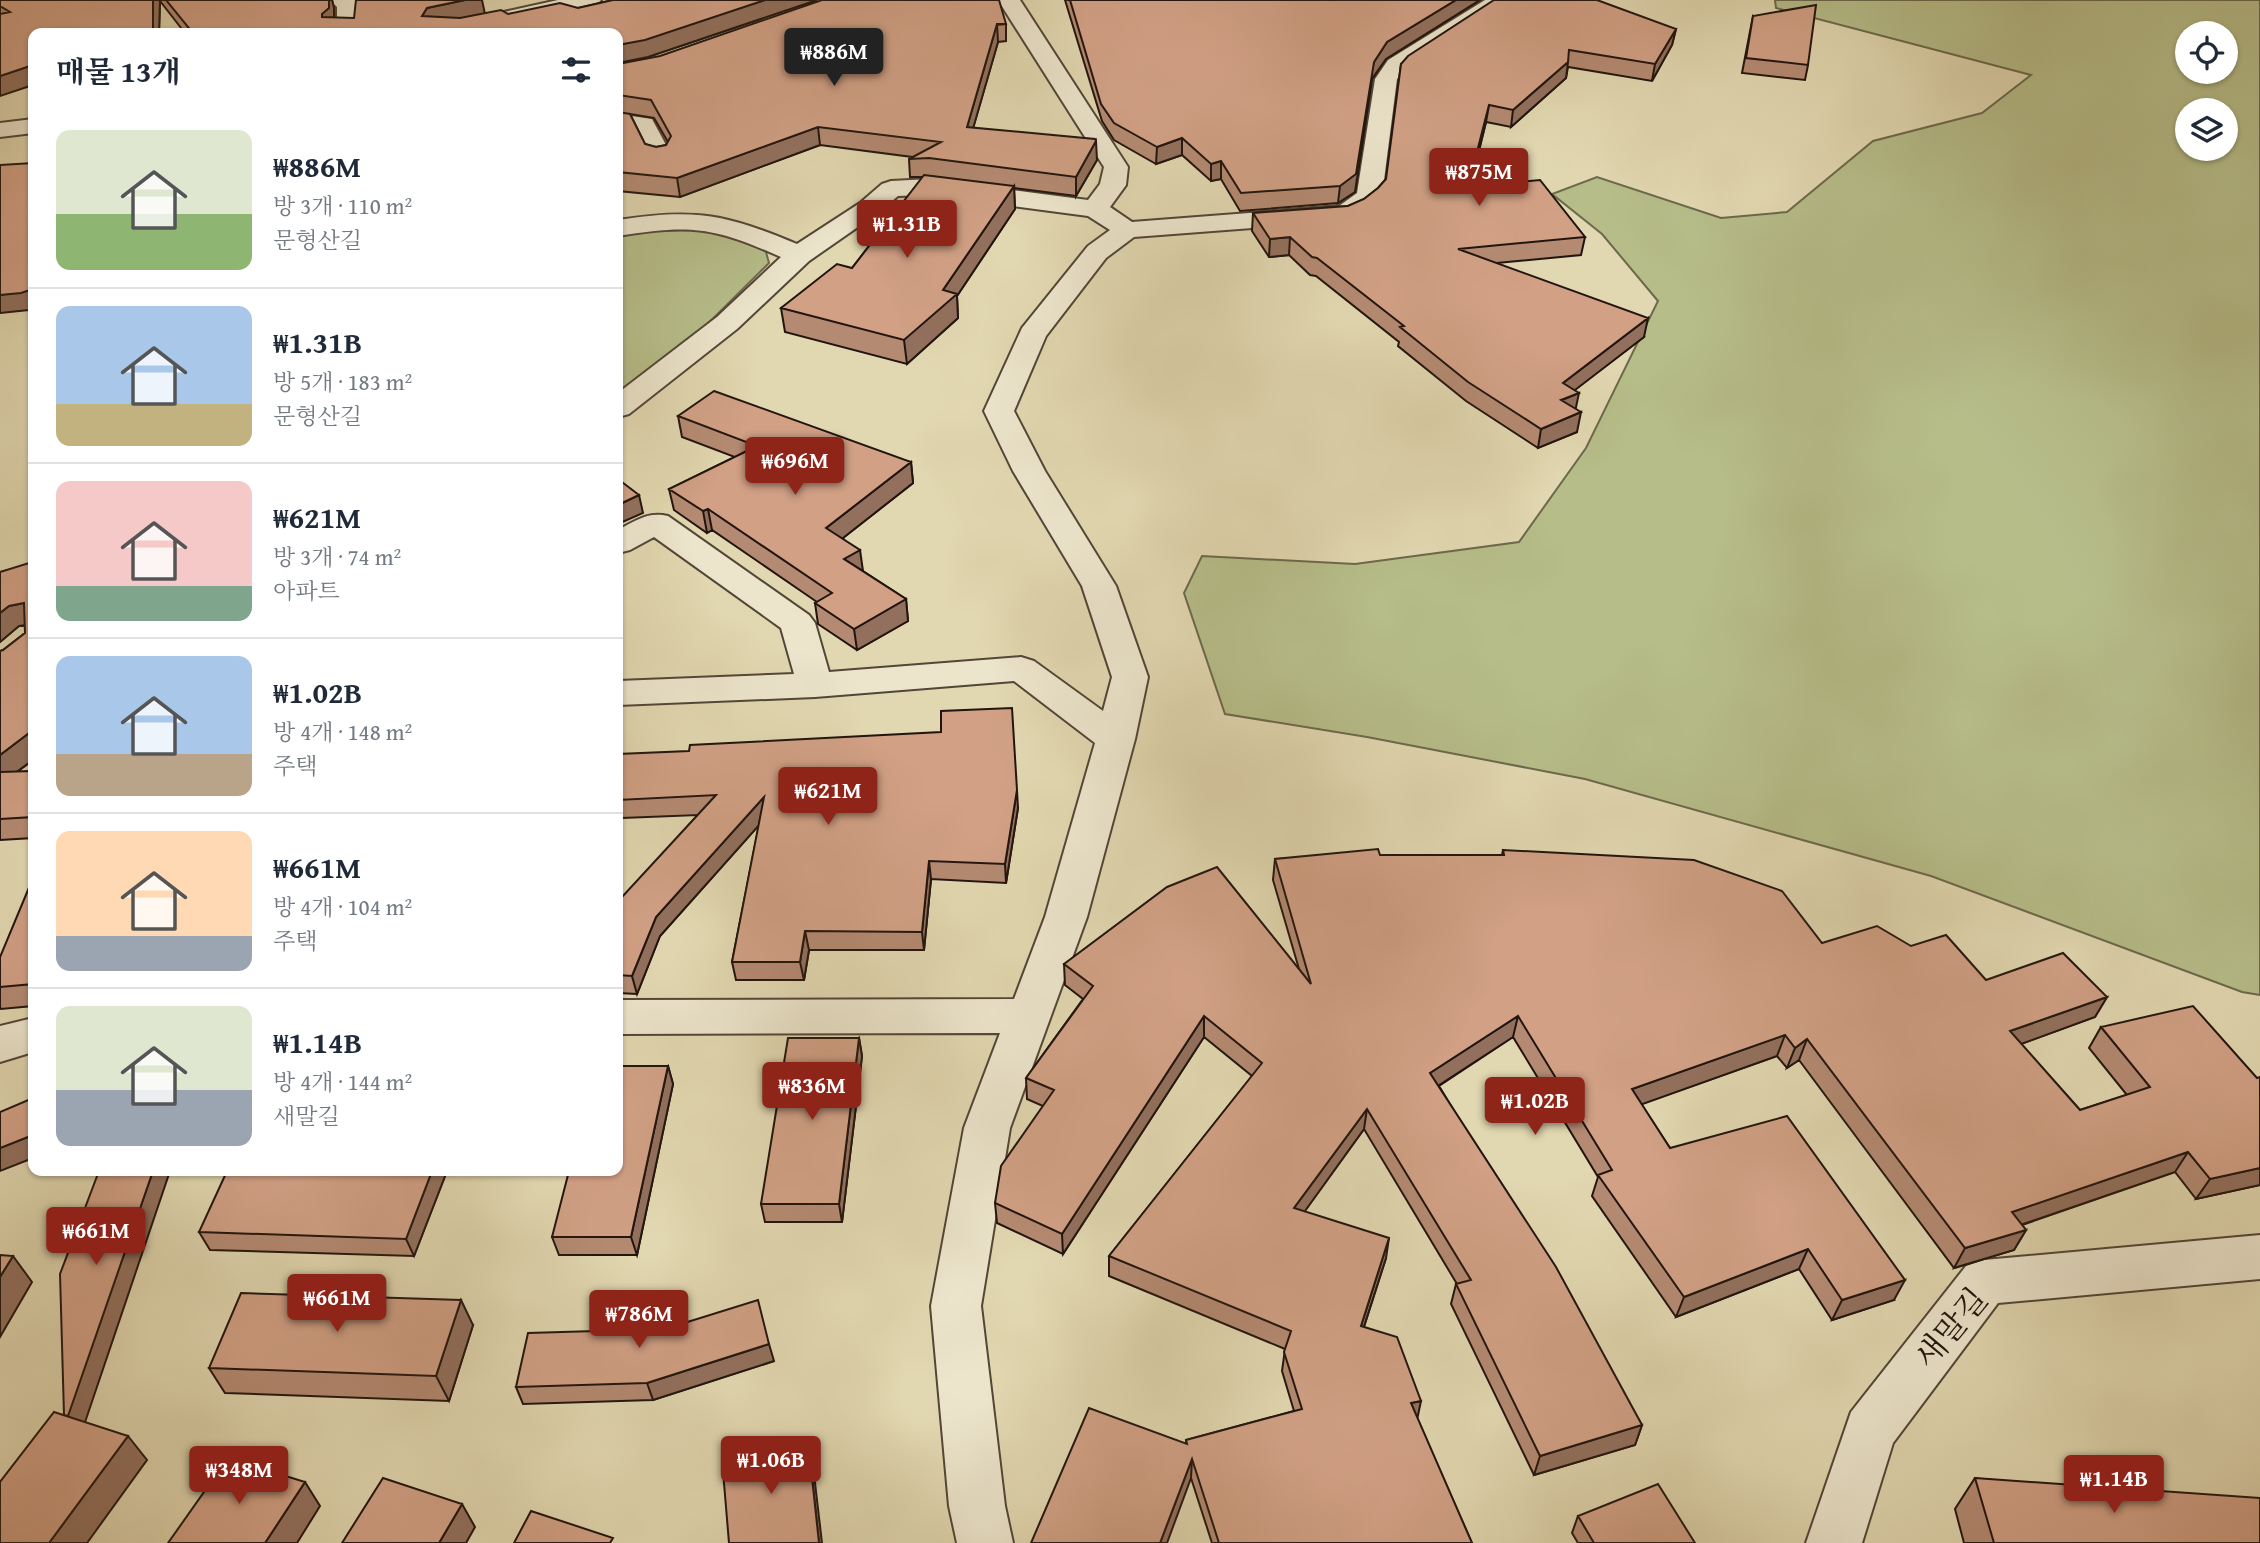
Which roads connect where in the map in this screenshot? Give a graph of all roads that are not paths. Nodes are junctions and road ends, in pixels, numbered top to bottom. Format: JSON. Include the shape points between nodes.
{"nodes":[{"id":1,"x":341,"y":0,"type":"edge"},
{"id":2,"x":590,"y":0,"type":"edge"},
{"id":3,"x":1009,"y":0,"type":"edge"},
{"id":4,"x":1500,"y":0,"type":"edge"},
{"id":5,"x":348,"y":28,"type":"edge"},
{"id":6,"x":459,"y":28,"type":"edge"},
{"id":7,"x":623,"y":122,"type":"edge"},
{"id":8,"x":28,"y":127,"type":"edge"},
{"id":9,"x":0,"y":130,"type":"edge"},
{"id":10,"x":660,"y":156,"type":"edge"},
{"id":11,"x":1096,"y":209,"type":"junction"},
{"id":12,"x":623,"y":227,"type":"edge"},
{"id":13,"x":1127,"y":230,"type":"junction"},
{"id":14,"x":799,"y":255,"type":"junction"},
{"id":15,"x":623,"y":404,"type":"edge"},
{"id":16,"x":623,"y":540,"type":"edge"},
{"id":17,"x":815,"y":685,"type":"junction"},
{"id":18,"x":623,"y":692,"type":"edge"},
{"id":19,"x":1116,"y":739,"type":"junction"},
{"id":20,"x":1029,"y":1016,"type":"junction"},
{"id":21,"x":623,"y":1017,"type":"edge"},
{"id":22,"x":28,"y":1036,"type":"edge"},
{"id":23,"x":0,"y":1044,"type":"edge"},
{"id":24,"x":2260,"y":1257,"type":"edge"},
{"id":25,"x":985,"y":1543,"type":"edge"},
{"id":26,"x":1834,"y":1543,"type":"edge"}],
"edges":[{"from":1,"to":5,"type":"street","via":[[348,4]]},
{"from":2,"to":6,"type":"street"},
{"from":3,"to":11,"type":"street","via":[[1116,167],[1112,185]]},
{"from":4,"to":13,"type":"street","via":[[1396,65],[1386,79],[1370,196],[1346,213]]},
{"from":7,"to":10,"type":"street","via":[[644,124]]},
{"from":8,"to":9,"type":"street"},
{"from":11,"to":13,"type":"street"},
{"from":11,"to":14,"type":"street","via":[[930,187],[891,189]]},
{"from":12,"to":14,"type":"street","via":[[680,220],[710,223]]},
{"from":13,"to":19,"type":"street","via":[[1097,252],[1032,334],[999,411],[1099,586],[1130,677]]},
{"from":14,"to":15,"type":"street","via":[[727,323]]},
{"from":16,"to":17,"type":"street","via":[[656,523],[797,623]]},
{"from":17,"to":18,"type":"street"},
{"from":17,"to":19,"type":"street","via":[[1021,669]]},
{"from":19,"to":20,"type":"street","via":[[1066,917]]},
{"from":20,"to":21,"type":"street"},
{"from":20,"to":25,"type":"street","via":[[987,1128],[956,1306]]},
{"from":22,"to":23,"type":"street"},
{"from":24,"to":26,"type":"street","name":"새말길","via":[[1983,1282],[1870,1430]]}]}
